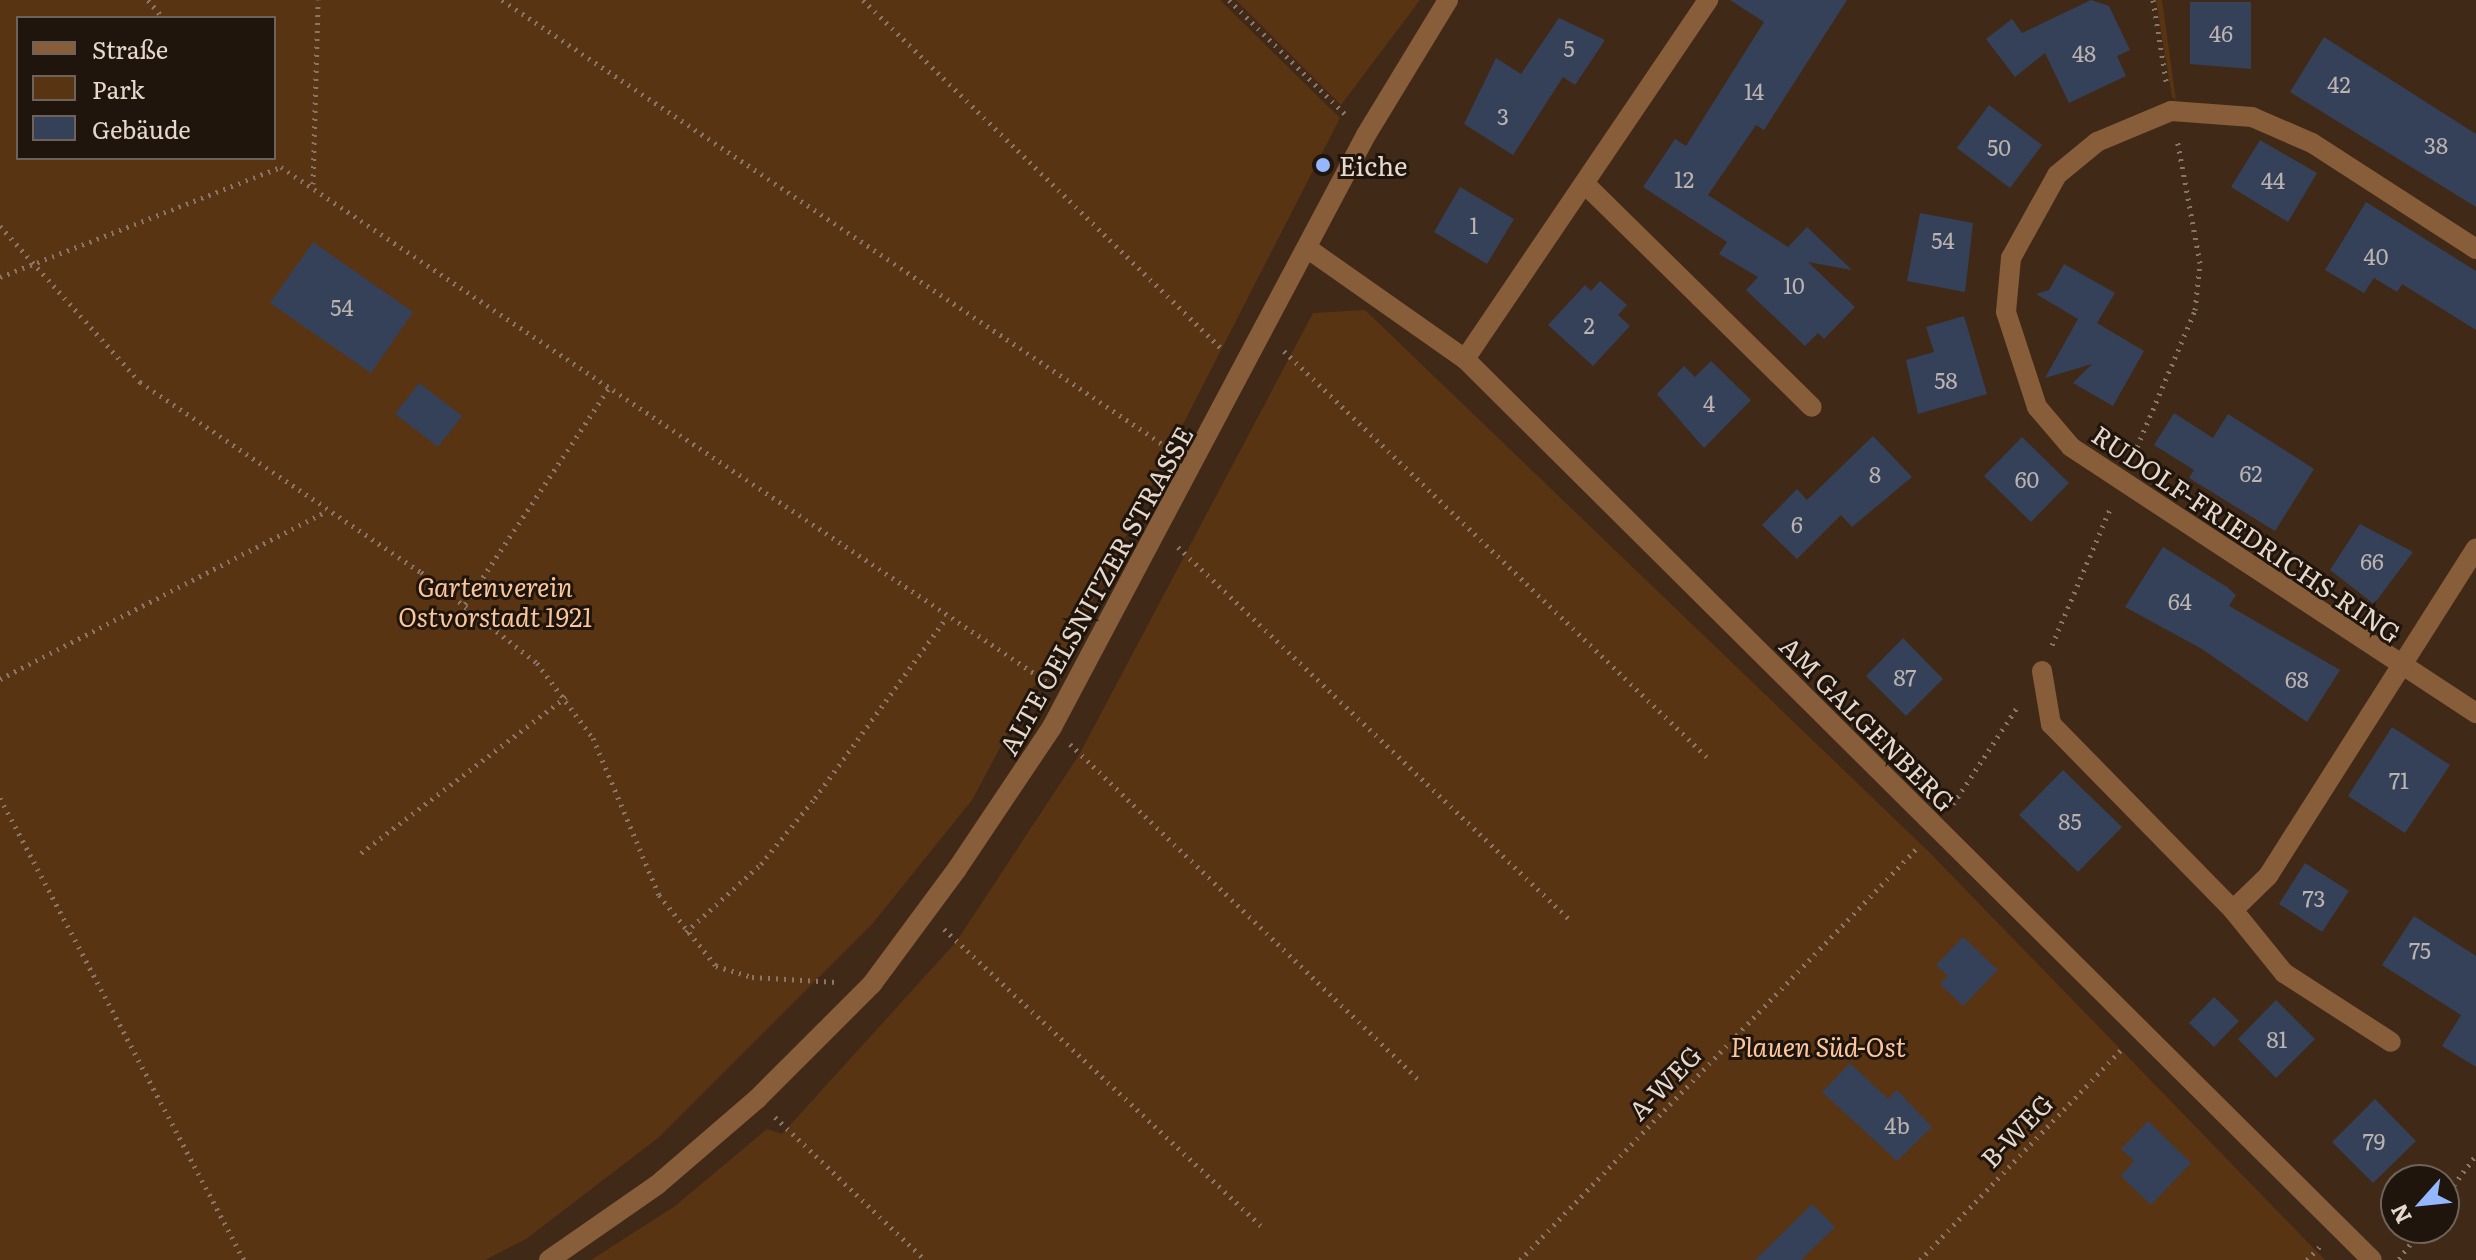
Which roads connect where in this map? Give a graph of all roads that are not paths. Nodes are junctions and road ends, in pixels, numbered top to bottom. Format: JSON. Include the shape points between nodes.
{"nodes":[{"id":1,"x":1448,"y":0,"type":"edge"},
{"id":2,"x":1708,"y":0,"type":"edge"},
{"id":3,"x":1587,"y":186,"type":"junction"},
{"id":4,"x":1307,"y":248,"type":"junction"},
{"id":5,"x":2476,"y":249,"type":"edge"},
{"id":6,"x":1465,"y":359,"type":"junction"},
{"id":7,"x":1812,"y":407,"type":"dead end"},
{"id":8,"x":2476,"y":548,"type":"edge"},
{"id":9,"x":2401,"y":666,"type":"junction"},
{"id":10,"x":2042,"y":671,"type":"road end"},
{"id":11,"x":2476,"y":713,"type":"edge"},
{"id":12,"x":2233,"y":910,"type":"junction"},
{"id":13,"x":2391,"y":1042,"type":"dead end"},
{"id":14,"x":550,"y":1260,"type":"edge"},
{"id":15,"x":2372,"y":1260,"type":"edge"}],
"edges":[{"from":1,"to":4,"type":"street","name":"ALTE OELSNITZER STRASSE","via":[[1366,135]]},
{"from":2,"to":3,"type":"street"},
{"from":3,"to":6,"type":"street"},
{"from":3,"to":7,"type":"street"},
{"from":4,"to":6,"type":"street","name":"AM GALGENBERG"},
{"from":4,"to":14,"type":"street","name":"ALTE OELSNITZER STRASSE","via":[[1052,727],[926,912],[872,984],[757,1099],[657,1185]]},
{"from":5,"to":9,"type":"street","name":"RUDOLF-FRIEDRICHS-RING","via":[[2312,143],[2252,117],[2171,111],[2097,142],[2057,175],[2027,218],[2011,258],[2006,312],[2037,407],[2071,447]]},
{"from":6,"to":15,"type":"street","name":"AM GALGENBERG"},
{"from":8,"to":9,"type":"street","name":"RUDOLF-FRIEDRICHS-RING"},
{"from":9,"to":11,"type":"street","name":"RUDOLF-FRIEDRICHS-RING"},
{"from":9,"to":12,"type":"street","name":"RUDOLF-FRIEDRICHS-RING","via":[[2268,876]]},
{"from":10,"to":12,"type":"street","via":[[2051,724]]},
{"from":12,"to":13,"type":"street","via":[[2284,973]]}]}
